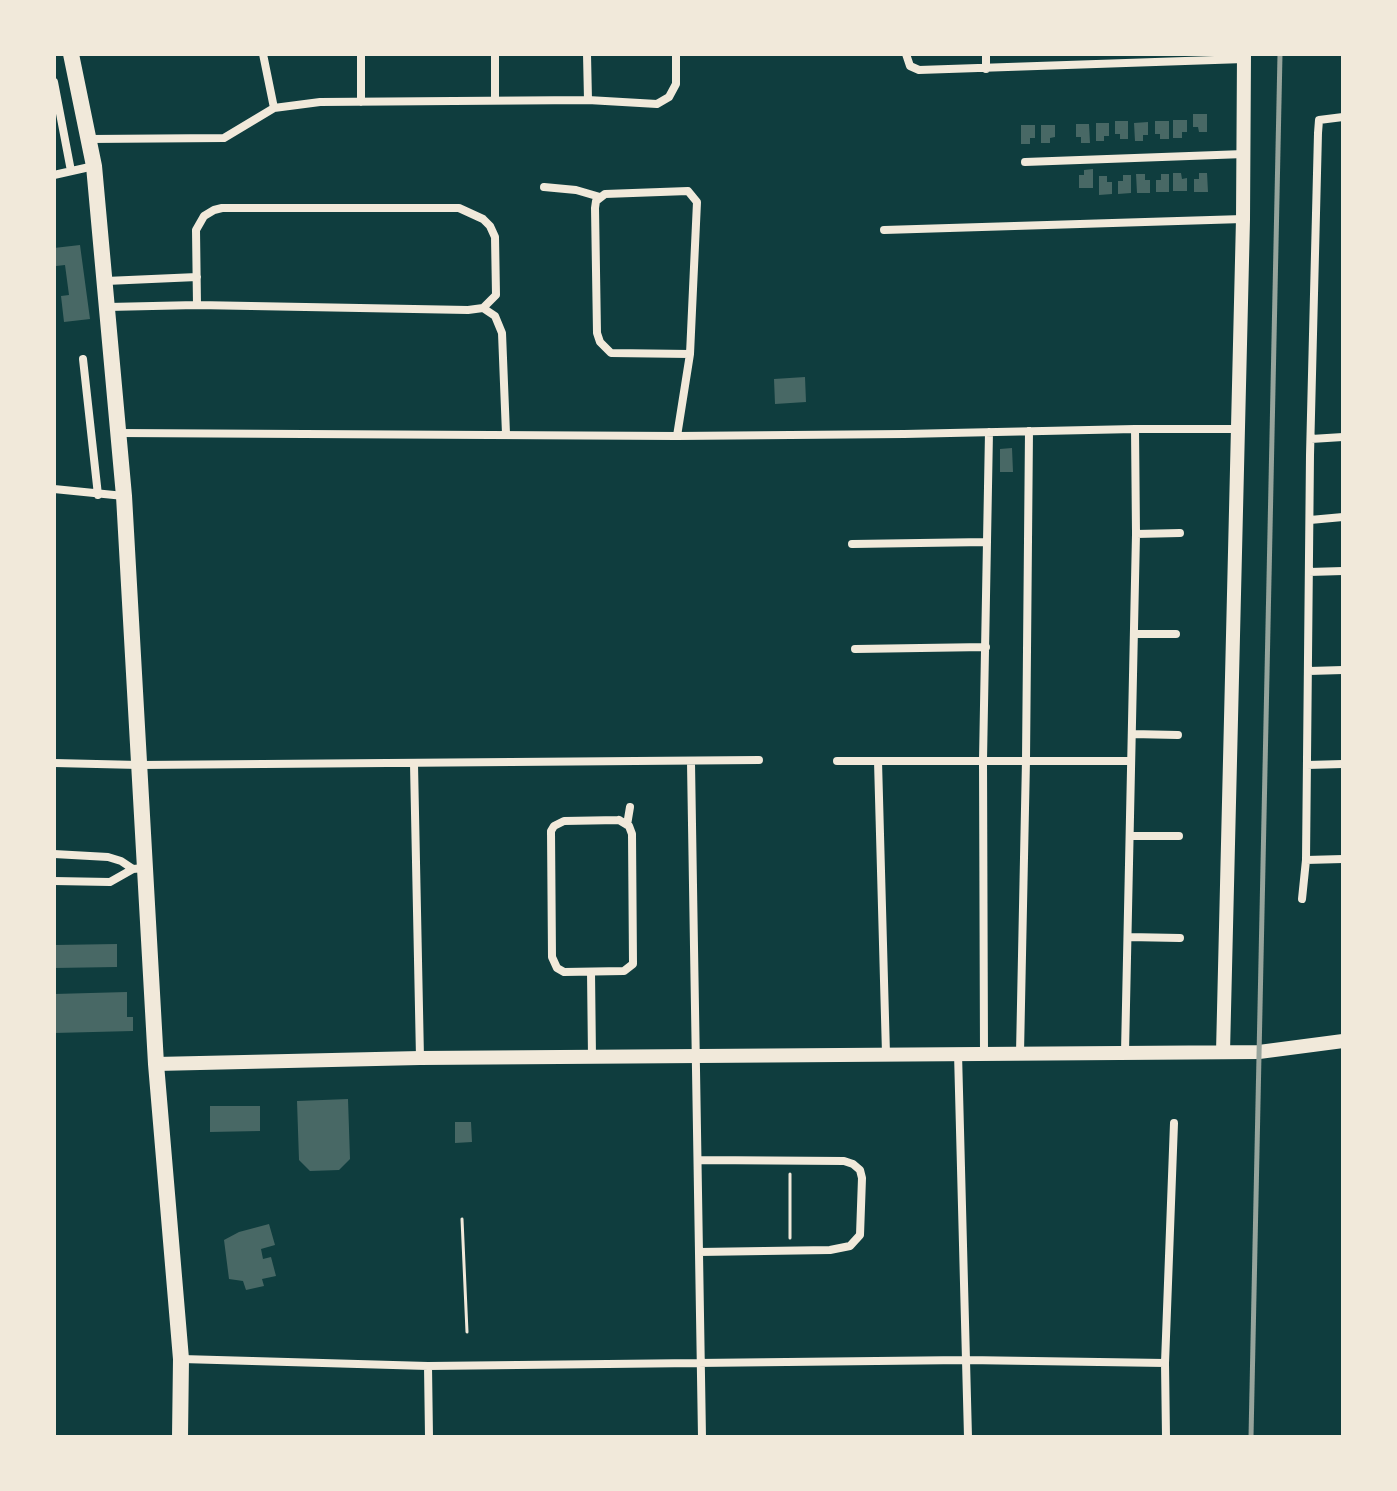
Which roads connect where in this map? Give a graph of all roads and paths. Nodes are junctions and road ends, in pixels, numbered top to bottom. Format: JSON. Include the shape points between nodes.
{"nodes":[{"id":1,"x":71,"y":54,"type":"edge"},
{"id":2,"x":263,"y":54,"type":"edge"},
{"id":3,"x":361,"y":54,"type":"edge"},
{"id":4,"x":495,"y":54,"type":"edge"},
{"id":5,"x":587,"y":54,"type":"edge"},
{"id":6,"x":676,"y":54,"type":"edge"},
{"id":7,"x":906,"y":54,"type":"edge"},
{"id":8,"x":986,"y":54,"type":"edge"},
{"id":9,"x":1066,"y":54,"type":"edge"},
{"id":10,"x":1244,"y":56,"type":"edge"},
{"id":11,"x":1148,"y":58,"type":"edge"},
{"id":12,"x":1066,"y":64,"type":"junction"},
{"id":13,"x":986,"y":69,"type":"junction"},
{"id":14,"x":54,"y":82,"type":"edge"},
{"id":15,"x":495,"y":100,"type":"junction"},
{"id":16,"x":588,"y":100,"type":"junction"},
{"id":17,"x":361,"y":102,"type":"junction"},
{"id":18,"x":274,"y":108,"type":"junction"},
{"id":19,"x":1343,"y":117,"type":"edge"},
{"id":20,"x":88,"y":139,"type":"junction"},
{"id":21,"x":1244,"y":154,"type":"junction"},
{"id":22,"x":1025,"y":162,"type":"dead end"},
{"id":23,"x":94,"y":166,"type":"junction"},
{"id":24,"x":71,"y":171,"type":"junction"},
{"id":25,"x":54,"y":175,"type":"edge"},
{"id":26,"x":544,"y":187,"type":"dead end"},
{"id":27,"x":600,"y":197,"type":"junction"},
{"id":28,"x":1243,"y":219,"type":"junction"},
{"id":29,"x":884,"y":230,"type":"dead end"},
{"id":30,"x":197,"y":277,"type":"junction"},
{"id":31,"x":106,"y":281,"type":"junction"},
{"id":32,"x":197,"y":305,"type":"junction"},
{"id":33,"x":108,"y":307,"type":"junction"},
{"id":34,"x":483,"y":308,"type":"junction"},
{"id":35,"x":690,"y":354,"type":"junction"},
{"id":36,"x":83,"y":359,"type":"dead end"},
{"id":37,"x":1135,"y":429,"type":"junction"},
{"id":38,"x":1238,"y":429,"type":"junction"},
{"id":39,"x":1029,"y":431,"type":"junction"},
{"id":40,"x":989,"y":432,"type":"junction"},
{"id":41,"x":118,"y":433,"type":"junction"},
{"id":42,"x":506,"y":434,"type":"junction"},
{"id":43,"x":677,"y":436,"type":"junction"},
{"id":44,"x":1343,"y":437,"type":"edge"},
{"id":45,"x":1311,"y":439,"type":"junction"},
{"id":46,"x":54,"y":489,"type":"edge"},
{"id":47,"x":98,"y":495,"type":"junction"},
{"id":48,"x":124,"y":496,"type":"junction"},
{"id":49,"x":1343,"y":517,"type":"edge"},
{"id":50,"x":1310,"y":520,"type":"junction"},
{"id":51,"x":1180,"y":533,"type":"dead end"},
{"id":52,"x":1136,"y":534,"type":"junction"},
{"id":53,"x":987,"y":542,"type":"junction"},
{"id":54,"x":852,"y":544,"type":"dead end"},
{"id":55,"x":1343,"y":571,"type":"edge"},
{"id":56,"x":1309,"y":572,"type":"junction"},
{"id":57,"x":1134,"y":634,"type":"junction"},
{"id":58,"x":1176,"y":634,"type":"dead end"},
{"id":59,"x":986,"y":647,"type":"junction"},
{"id":60,"x":855,"y":649,"type":"dead end"},
{"id":61,"x":1343,"y":670,"type":"edge"},
{"id":62,"x":1309,"y":671,"type":"junction"},
{"id":63,"x":1132,"y":734,"type":"junction"},
{"id":64,"x":1178,"y":735,"type":"dead end"},
{"id":65,"x":759,"y":760,"type":"dead end"},
{"id":66,"x":983,"y":760,"type":"junction"},
{"id":67,"x":1026,"y":760,"type":"junction"},
{"id":68,"x":837,"y":761,"type":"dead end"},
{"id":69,"x":878,"y":761,"type":"junction"},
{"id":70,"x":1131,"y":761,"type":"junction"},
{"id":71,"x":54,"y":763,"type":"edge"},
{"id":72,"x":691,"y":763,"type":"junction"},
{"id":73,"x":414,"y":764,"type":"junction"},
{"id":74,"x":1343,"y":764,"type":"edge"},
{"id":75,"x":139,"y":765,"type":"junction"},
{"id":76,"x":1307,"y":765,"type":"junction"},
{"id":77,"x":630,"y":807,"type":"dead end"},
{"id":78,"x":627,"y":825,"type":"junction"},
{"id":79,"x":1130,"y":836,"type":"junction"},
{"id":80,"x":1179,"y":836,"type":"dead end"},
{"id":81,"x":54,"y":854,"type":"edge"},
{"id":82,"x":1343,"y":859,"type":"edge"},
{"id":83,"x":1306,"y":860,"type":"junction"},
{"id":84,"x":138,"y":869,"type":"junction"},
{"id":85,"x":54,"y":881,"type":"edge"},
{"id":86,"x":1302,"y":899,"type":"dead end"},
{"id":87,"x":1128,"y":937,"type":"junction"},
{"id":88,"x":1180,"y":938,"type":"dead end"},
{"id":89,"x":591,"y":972,"type":"junction"},
{"id":90,"x":1343,"y":1041,"type":"edge"},
{"id":91,"x":1125,"y":1052,"type":"junction"},
{"id":92,"x":1223,"y":1052,"type":"junction"},
{"id":93,"x":958,"y":1053,"type":"junction"},
{"id":94,"x":984,"y":1053,"type":"junction"},
{"id":95,"x":1020,"y":1053,"type":"junction"},
{"id":96,"x":886,"y":1054,"type":"junction"},
{"id":97,"x":694,"y":1055,"type":"junction"},
{"id":98,"x":592,"y":1057,"type":"junction"},
{"id":99,"x":420,"y":1058,"type":"junction"},
{"id":100,"x":156,"y":1064,"type":"junction"},
{"id":101,"x":1174,"y":1123,"type":"dead end"},
{"id":102,"x":699,"y":1160,"type":"junction"},
{"id":103,"x":790,"y":1160,"type":"junction"},
{"id":104,"x":462,"y":1219,"type":"dead end"},
{"id":105,"x":790,"y":1250,"type":"junction"},
{"id":106,"x":699,"y":1252,"type":"junction"},
{"id":107,"x":467,"y":1332,"type":"dead end"},
{"id":108,"x":181,"y":1359,"type":"junction"},
{"id":109,"x":966,"y":1360,"type":"junction"},
{"id":110,"x":699,"y":1362,"type":"junction"},
{"id":111,"x":1165,"y":1363,"type":"junction"},
{"id":112,"x":428,"y":1366,"type":"junction"},
{"id":113,"x":180,"y":1437,"type":"edge"},
{"id":114,"x":429,"y":1437,"type":"edge"},
{"id":115,"x":702,"y":1437,"type":"edge"},
{"id":116,"x":968,"y":1437,"type":"edge"},
{"id":117,"x":1166,"y":1437,"type":"edge"}],
"edges":[{"from":1,"to":20,"type":"main road"},
{"from":2,"to":18,"type":"street"},
{"from":3,"to":17,"type":"street"},
{"from":4,"to":15,"type":"street"},
{"from":5,"to":16,"type":"street"},
{"from":6,"to":16,"type":"street","via":[[676,84],[657,104]]},
{"from":7,"to":13,"type":"street","via":[[910,66],[919,70]]},
{"from":8,"to":13,"type":"street"},
{"from":9,"to":12,"type":"street"},
{"from":10,"to":11,"type":"street"},
{"from":10,"to":21,"type":"main road"},
{"from":11,"to":12,"type":"street"},
{"from":12,"to":13,"type":"street"},
{"from":14,"to":24,"type":"street"},
{"from":15,"to":16,"type":"street"},
{"from":15,"to":17,"type":"street"},
{"from":17,"to":18,"type":"street"},
{"from":18,"to":20,"type":"street","via":[[224,138]]},
{"from":19,"to":45,"type":"street","via":[[1319,120]]},
{"from":20,"to":23,"type":"main road"},
{"from":21,"to":22,"type":"street"},
{"from":21,"to":28,"type":"main road"},
{"from":23,"to":24,"type":"street"},
{"from":23,"to":31,"type":"main road"},
{"from":24,"to":25,"type":"street"},
{"from":26,"to":27,"type":"street"},
{"from":27,"to":35,"type":"street","via":[[595,208],[600,342],[611,353]]},
{"from":27,"to":35,"type":"street","via":[[610,192],[688,191],[695,197]]},
{"from":28,"to":29,"type":"street"},
{"from":28,"to":38,"type":"main road"},
{"from":30,"to":31,"type":"street"},
{"from":30,"to":32,"type":"street"},
{"from":30,"to":34,"type":"street","via":[[196,230],[204,216],[222,208],[459,208],[483,219],[495,237],[496,295]]},
{"from":31,"to":33,"type":"main road"},
{"from":32,"to":33,"type":"street"},
{"from":32,"to":34,"type":"street"},
{"from":33,"to":41,"type":"main road"},
{"from":34,"to":42,"type":"street","via":[[495,316],[502,333]]},
{"from":35,"to":43,"type":"street"},
{"from":36,"to":47,"type":"street"},
{"from":37,"to":38,"type":"street"},
{"from":37,"to":39,"type":"street"},
{"from":37,"to":52,"type":"street"},
{"from":38,"to":92,"type":"main road"},
{"from":39,"to":40,"type":"street"},
{"from":39,"to":67,"type":"street"},
{"from":40,"to":43,"type":"street"},
{"from":40,"to":53,"type":"street"},
{"from":41,"to":42,"type":"street"},
{"from":41,"to":48,"type":"main road"},
{"from":42,"to":43,"type":"street"},
{"from":44,"to":45,"type":"street"},
{"from":45,"to":50,"type":"street"},
{"from":46,"to":47,"type":"street"},
{"from":47,"to":48,"type":"street"},
{"from":48,"to":75,"type":"main road"},
{"from":49,"to":50,"type":"street"},
{"from":50,"to":56,"type":"street"},
{"from":51,"to":52,"type":"street"},
{"from":52,"to":57,"type":"street"},
{"from":53,"to":54,"type":"street"},
{"from":53,"to":59,"type":"street"},
{"from":55,"to":56,"type":"street"},
{"from":56,"to":62,"type":"street"},
{"from":57,"to":58,"type":"street"},
{"from":57,"to":63,"type":"street"},
{"from":59,"to":60,"type":"street"},
{"from":59,"to":66,"type":"street"},
{"from":61,"to":62,"type":"street"},
{"from":62,"to":76,"type":"street"},
{"from":63,"to":64,"type":"street"},
{"from":63,"to":70,"type":"street"},
{"from":65,"to":72,"type":"street"},
{"from":66,"to":67,"type":"street"},
{"from":66,"to":69,"type":"street"},
{"from":66,"to":94,"type":"street"},
{"from":67,"to":70,"type":"street"},
{"from":67,"to":95,"type":"street"},
{"from":68,"to":69,"type":"street"},
{"from":69,"to":96,"type":"street"},
{"from":70,"to":79,"type":"street"},
{"from":71,"to":75,"type":"street"},
{"from":72,"to":73,"type":"street"},
{"from":72,"to":97,"type":"street"},
{"from":73,"to":75,"type":"street"},
{"from":73,"to":99,"type":"street"},
{"from":74,"to":76,"type":"street"},
{"from":75,"to":84,"type":"main road"},
{"from":76,"to":83,"type":"street"},
{"from":77,"to":78,"type":"street"},
{"from":78,"to":89,"type":"street","via":[[632,834],[633,964],[624,971]]},
{"from":78,"to":89,"type":"street","via":[[564,821],[551,831],[554,964],[564,972]]},
{"from":79,"to":80,"type":"street"},
{"from":79,"to":87,"type":"street"},
{"from":81,"to":84,"type":"street","via":[[108,857]]},
{"from":82,"to":83,"type":"street"},
{"from":83,"to":86,"type":"street"},
{"from":84,"to":85,"type":"street","via":[[110,882]]},
{"from":84,"to":100,"type":"main road"},
{"from":87,"to":88,"type":"street"},
{"from":87,"to":91,"type":"street"},
{"from":89,"to":98,"type":"street"},
{"from":90,"to":92,"type":"main road"},
{"from":91,"to":92,"type":"main road"},
{"from":91,"to":95,"type":"main road"},
{"from":93,"to":94,"type":"main road"},
{"from":93,"to":96,"type":"main road"},
{"from":93,"to":109,"type":"street"},
{"from":94,"to":95,"type":"main road"},
{"from":96,"to":97,"type":"main road"},
{"from":97,"to":98,"type":"main road"},
{"from":97,"to":102,"type":"street"},
{"from":98,"to":99,"type":"main road"},
{"from":99,"to":100,"type":"main road"},
{"from":100,"to":108,"type":"main road"},
{"from":101,"to":111,"type":"street"},
{"from":102,"to":103,"type":"street"},
{"from":102,"to":106,"type":"street"},
{"from":103,"to":105,"type":"path"},
{"from":103,"to":105,"type":"street","via":[[844,1161],[860,1170],[862,1178],[861,1230],[856,1240],[841,1249]]},
{"from":104,"to":107,"type":"path"},
{"from":105,"to":106,"type":"street"},
{"from":106,"to":110,"type":"street"},
{"from":108,"to":112,"type":"street"},
{"from":108,"to":113,"type":"main road"},
{"from":109,"to":110,"type":"street"},
{"from":109,"to":111,"type":"street"},
{"from":109,"to":116,"type":"street"},
{"from":110,"to":112,"type":"street"},
{"from":110,"to":115,"type":"street"},
{"from":111,"to":117,"type":"street"},
{"from":112,"to":114,"type":"street"}]}
